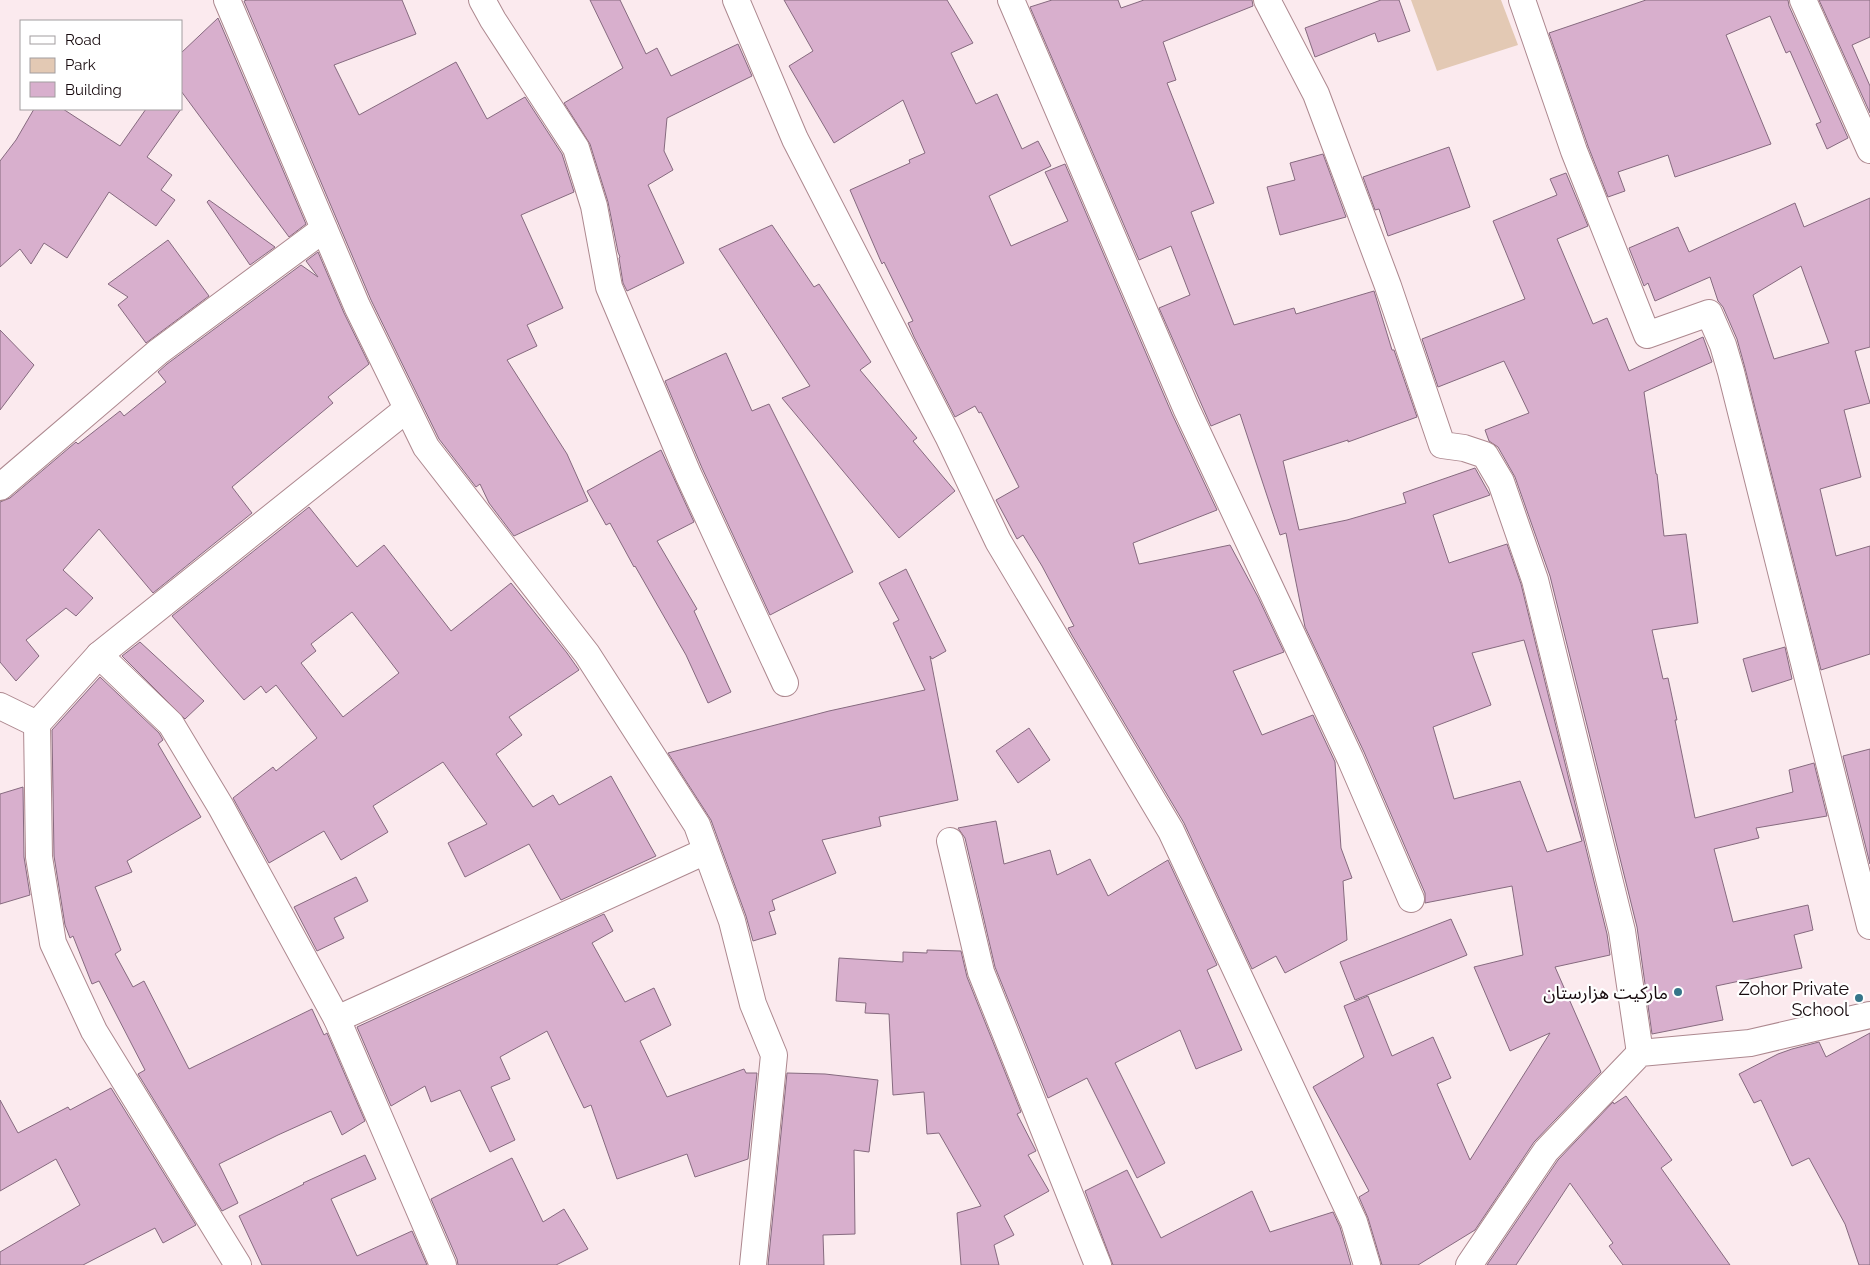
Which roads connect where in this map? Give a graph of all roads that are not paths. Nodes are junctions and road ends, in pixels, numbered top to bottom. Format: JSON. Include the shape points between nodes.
{"nodes":[{"id":1,"x":227,"y":0,"type":"edge"},
{"id":2,"x":482,"y":0,"type":"edge"},
{"id":3,"x":736,"y":0,"type":"edge"},
{"id":4,"x":1011,"y":0,"type":"edge"},
{"id":5,"x":1267,"y":0,"type":"edge"},
{"id":6,"x":1522,"y":0,"type":"edge"},
{"id":7,"x":1803,"y":0,"type":"edge"},
{"id":8,"x":1870,"y":150,"type":"edge"},
{"id":9,"x":324,"y":229,"type":"junction"},
{"id":10,"x":408,"y":408,"type":"junction"},
{"id":11,"x":0,"y":487,"type":"edge"},
{"id":12,"x":99,"y":655,"type":"junction"},
{"id":13,"x":785,"y":683,"type":"dead end"},
{"id":14,"x":0,"y":706,"type":"edge"},
{"id":15,"x":37,"y":724,"type":"junction"},
{"id":16,"x":950,"y":841,"type":"dead end"},
{"id":17,"x":706,"y":851,"type":"junction"},
{"id":18,"x":1411,"y":899,"type":"dead end"},
{"id":19,"x":1870,"y":926,"type":"edge"},
{"id":20,"x":1870,"y":1014,"type":"edge"},
{"id":21,"x":337,"y":1019,"type":"junction"},
{"id":22,"x":1640,"y":1053,"type":"junction"},
{"id":23,"x":238,"y":1265,"type":"edge"},
{"id":24,"x":442,"y":1265,"type":"edge"},
{"id":25,"x":753,"y":1265,"type":"edge"},
{"id":26,"x":1098,"y":1265,"type":"edge"},
{"id":27,"x":1367,"y":1265,"type":"edge"},
{"id":28,"x":1469,"y":1265,"type":"edge"}],
"edges":[{"from":1,"to":9,"type":"street"},
{"from":2,"to":13,"type":"street","via":[[576,148],[594,206],[609,287],[688,474]]},
{"from":3,"to":27,"type":"street","via":[[795,139],[998,541],[1171,831],[1354,1222]]},
{"from":4,"to":18,"type":"street","via":[[1186,408],[1350,758]]},
{"from":5,"to":22,"type":"street","via":[[1316,94],[1388,286],[1442,445],[1485,455],[1501,482],[1532,571],[1622,931]]},
{"from":6,"to":19,"type":"street","via":[[1574,151],[1647,335],[1709,313],[1722,345]]},
{"from":7,"to":8,"type":"street"},
{"from":9,"to":10,"type":"street","via":[[357,306]]},
{"from":9,"to":11,"type":"street","via":[[158,352]]},
{"from":10,"to":12,"type":"street"},
{"from":10,"to":17,"type":"street","via":[[426,447],[587,654],[697,825]]},
{"from":12,"to":15,"type":"street"},
{"from":12,"to":21,"type":"street","via":[[171,724],[222,807]]},
{"from":14,"to":15,"type":"street"},
{"from":15,"to":23,"type":"street","via":[[39,857],[53,943],[94,1031]]},
{"from":16,"to":26,"type":"street","via":[[981,972]]},
{"from":17,"to":21,"type":"street"},
{"from":17,"to":25,"type":"street","via":[[732,921],[753,1004],[774,1055]]},
{"from":20,"to":22,"type":"street","via":[[1750,1043]]},
{"from":21,"to":24,"type":"street"},
{"from":22,"to":28,"type":"street","via":[[1546,1151]]}]}
